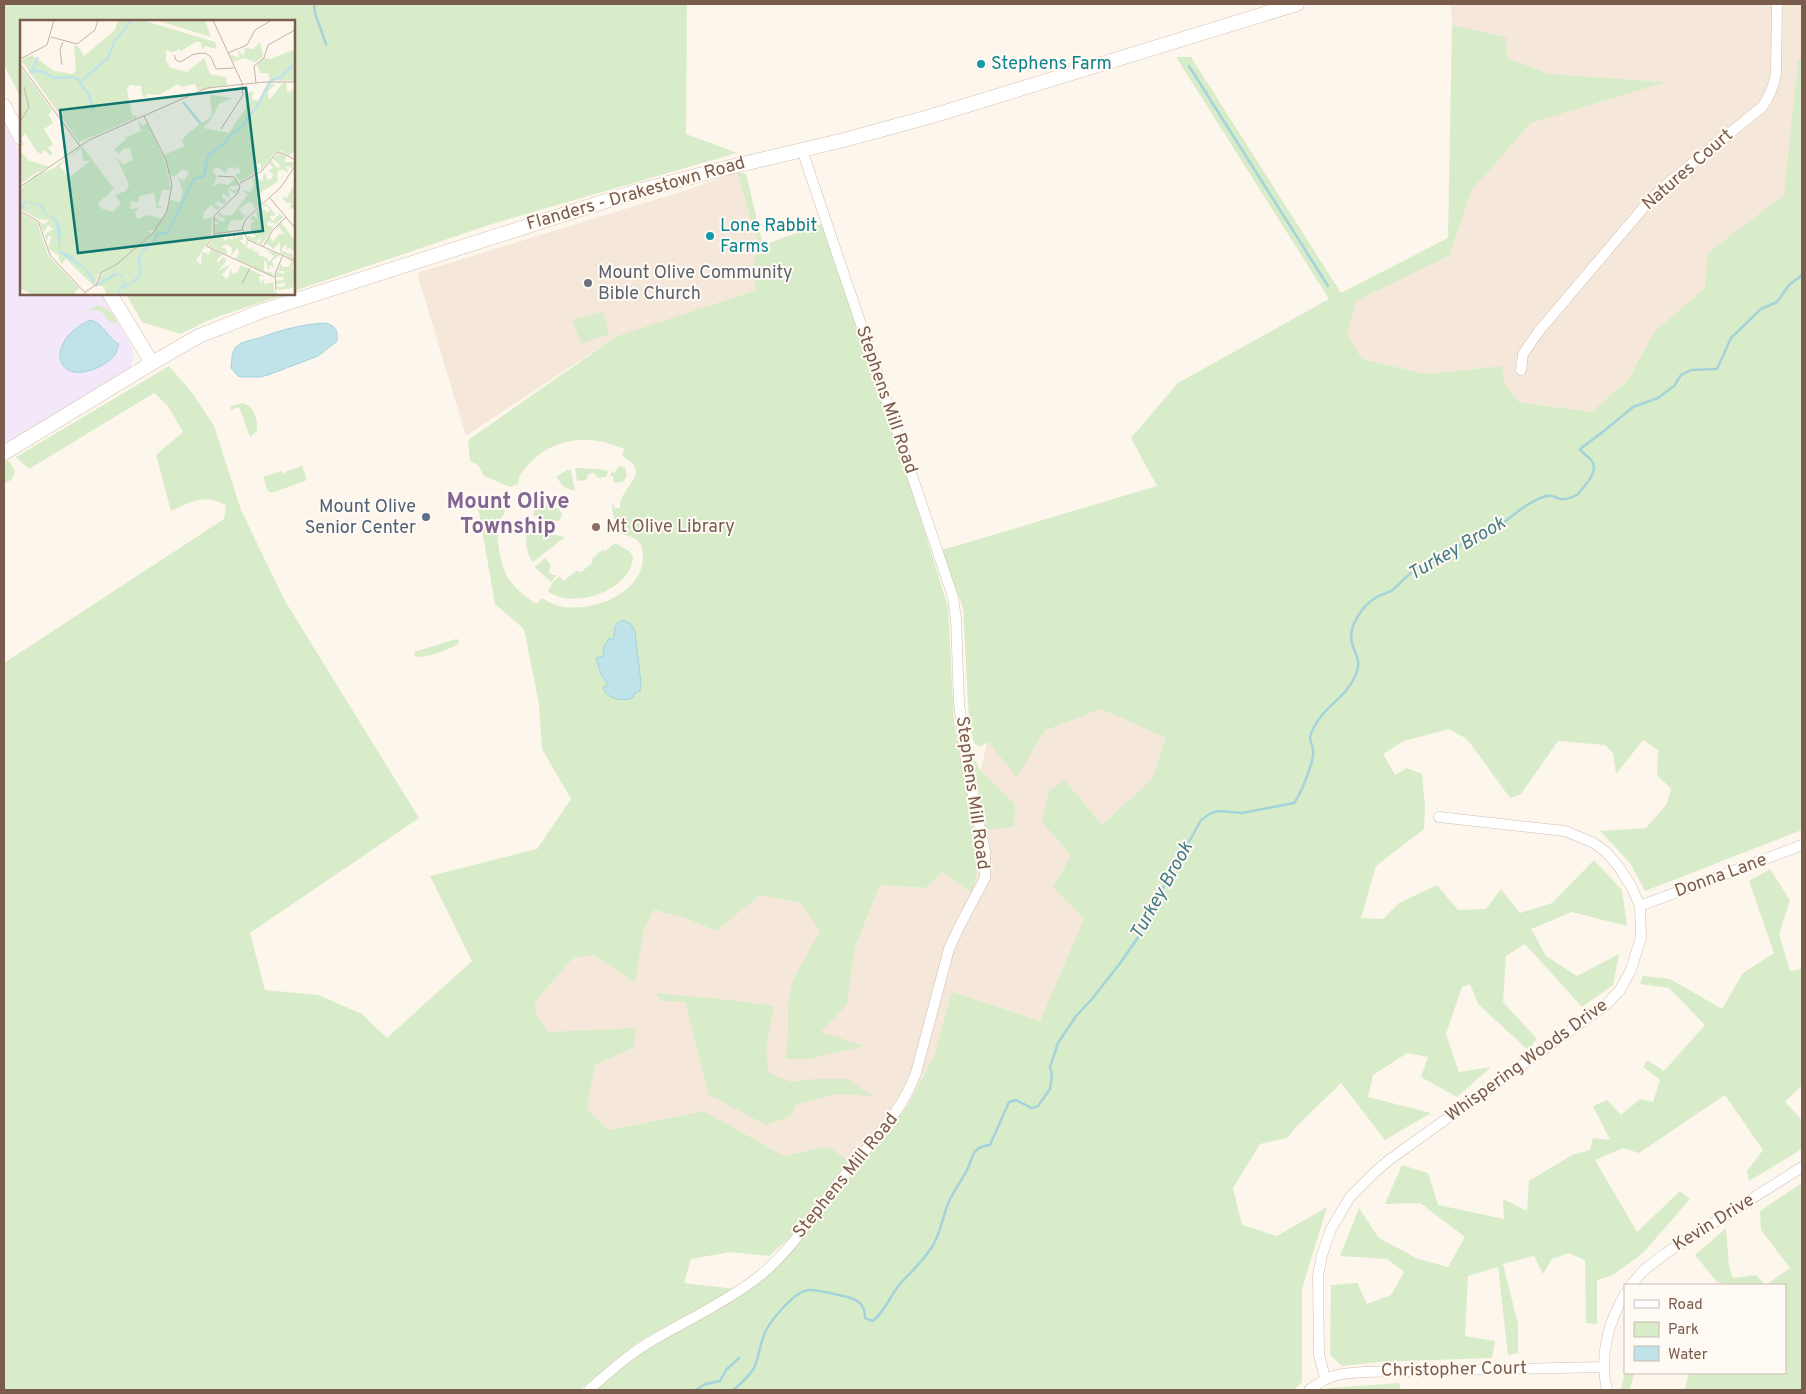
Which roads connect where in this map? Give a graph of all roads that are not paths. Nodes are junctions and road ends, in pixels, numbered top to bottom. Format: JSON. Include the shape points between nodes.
{"nodes":[{"id":1,"x":1297,"y":4,"type":"edge"},
{"id":2,"x":1777,"y":4,"type":"edge"},
{"id":3,"x":4,"y":106,"type":"edge"},
{"id":4,"x":20,"y":136,"type":"edge"},
{"id":5,"x":802,"y":150,"type":"junction"},
{"id":6,"x":111,"y":295,"type":"edge"},
{"id":7,"x":152,"y":363,"type":"junction"},
{"id":8,"x":1521,"y":370,"type":"dead end"},
{"id":9,"x":4,"y":453,"type":"edge"},
{"id":10,"x":1439,"y":817,"type":"dead end"},
{"id":11,"x":1802,"y":845,"type":"edge"},
{"id":12,"x":1640,"y":906,"type":"junction"},
{"id":13,"x":1802,"y":1167,"type":"edge"},
{"id":14,"x":1632,"y":1284,"type":"edge"},
{"id":15,"x":1624,"y":1296,"type":"edge"},
{"id":16,"x":1604,"y":1367,"type":"junction"},
{"id":17,"x":1325,"y":1378,"type":"junction"},
{"id":18,"x":589,"y":1390,"type":"edge"},
{"id":19,"x":1309,"y":1390,"type":"edge"},
{"id":20,"x":1607,"y":1390,"type":"edge"}],
"edges":[{"from":1,"to":5,"type":"street","name":"Flanders - Drakestown Road","via":[[932,116]]},
{"from":2,"to":8,"type":"street","name":"Natures Court","via":[[1776,73],[1762,107],[1650,200],[1539,331],[1523,354]]},
{"from":3,"to":4,"type":"street"},
{"from":5,"to":7,"type":"street","name":"Flanders - Drakestown Road","via":[[634,192],[271,308],[200,336]]},
{"from":5,"to":18,"type":"street","name":"Stephens Mill Road","via":[[953,597],[959,703],[967,767],[985,851],[985,878],[949,949],[910,1092],[896,1113],[772,1266],[725,1301],[645,1345]]},
{"from":6,"to":7,"type":"street"},
{"from":7,"to":9,"type":"street","name":"Flanders - Drakestown Road"},
{"from":10,"to":12,"type":"street","name":"Whispering Woods Drive","via":[[1546,828],[1579,836],[1606,852],[1631,886]]},
{"from":11,"to":12,"type":"street","name":"Donna Lane"},
{"from":12,"to":17,"type":"street","name":"Whispering Woods Drive","via":[[1641,937],[1637,953],[1620,990],[1607,1004],[1389,1160],[1350,1197],[1331,1229],[1318,1276],[1318,1354]]},
{"from":13,"to":14,"type":"street","name":"Kevin Drive","via":[[1666,1253]]},
{"from":15,"to":16,"type":"street","via":[[1607,1338]]},
{"from":16,"to":17,"type":"street","name":"Christopher Court","via":[[1363,1372]]},
{"from":16,"to":20,"type":"street"},
{"from":17,"to":19,"type":"street","name":"Christopher Court"}]}
